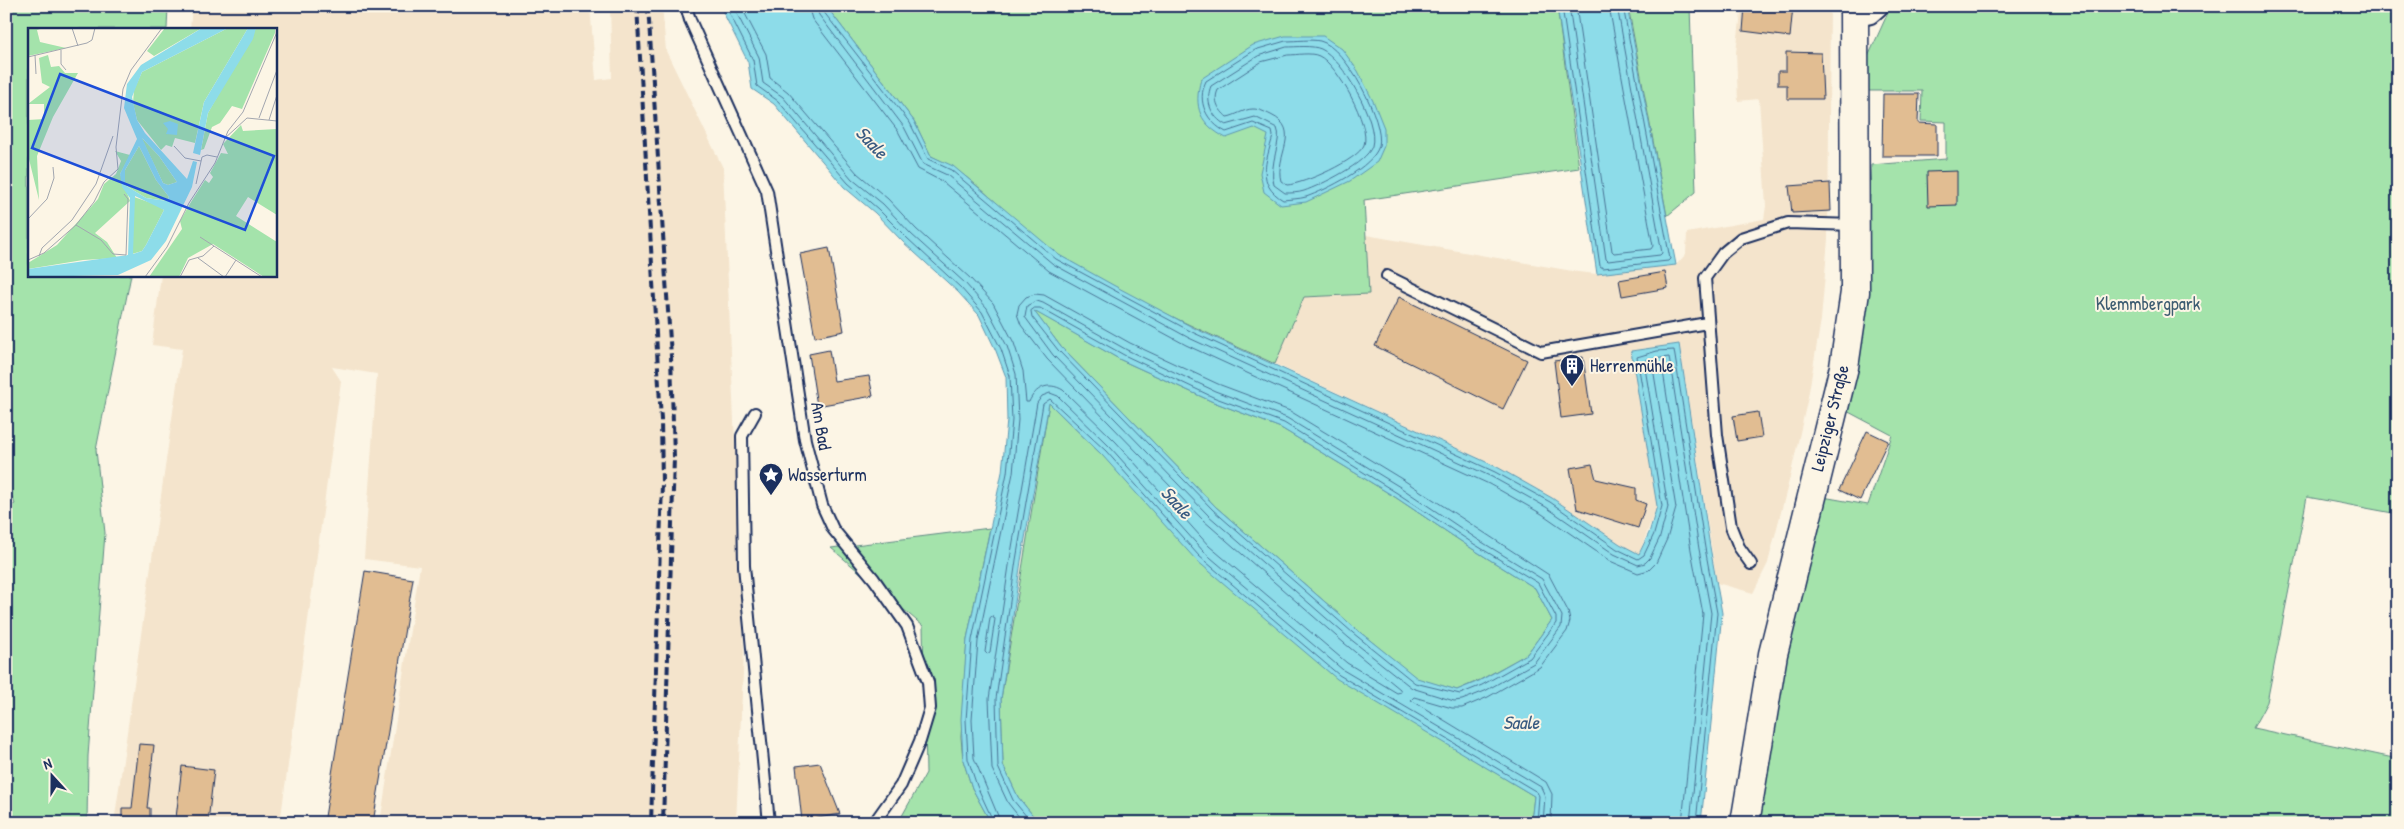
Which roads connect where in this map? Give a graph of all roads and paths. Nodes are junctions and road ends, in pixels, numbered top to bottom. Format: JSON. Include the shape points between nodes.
{"nodes":[{"id":1,"x":686,"y":6,"type":"edge"},
{"id":2,"x":1861,"y":10,"type":"edge"},
{"id":3,"x":1856,"y":226,"type":"junction"},
{"id":4,"x":1387,"y":276,"type":"dead end"},
{"id":5,"x":1707,"y":323,"type":"junction"},
{"id":6,"x":755,"y":412,"type":"dead end"},
{"id":7,"x":1751,"y":564,"type":"dead end"},
{"id":8,"x":769,"y":823,"type":"edge"},
{"id":9,"x":874,"y":823,"type":"edge"},
{"id":10,"x":1745,"y":823,"type":"edge"}],
"edges":[{"from":1,"to":9,"type":"lane","name":"Am Bad","via":[[767,191],[806,440],[822,506],[833,528],[907,626],[928,682],[930,708],[920,741],[901,785]]},
{"from":2,"to":3,"type":"street","name":"Leipziger Straße"},
{"from":3,"to":5,"type":"lane","via":[[1788,223],[1741,238],[1722,253],[1705,278]]},
{"from":3,"to":10,"type":"street","name":"Leipziger Straße","via":[[1854,292],[1844,367],[1773,654]]},
{"from":4,"to":5,"type":"lane","via":[[1542,352]]},
{"from":5,"to":7,"type":"lane","via":[[1717,435],[1730,527]]},
{"from":6,"to":8,"type":"lane","via":[[742,436],[744,566]]}]}
